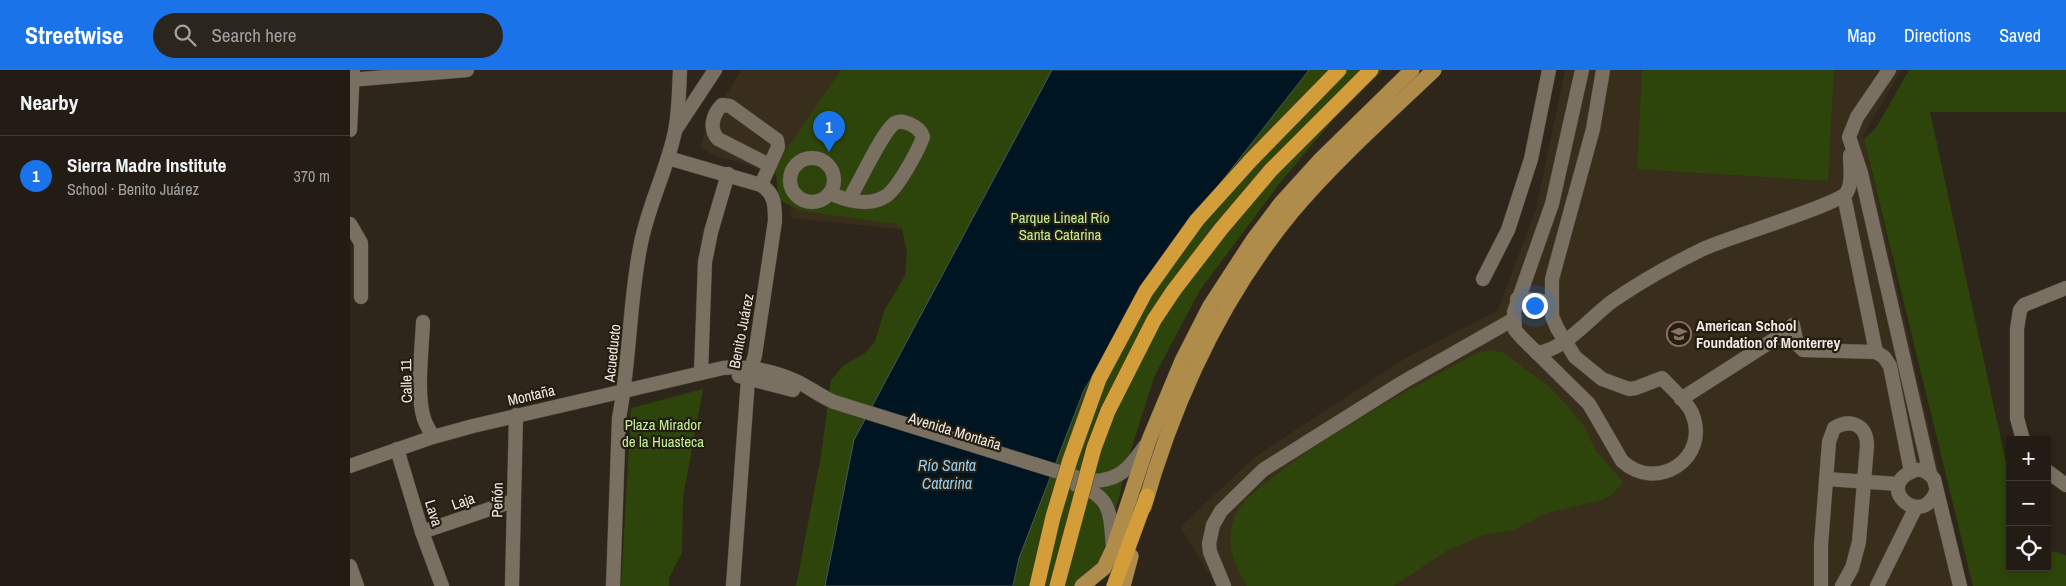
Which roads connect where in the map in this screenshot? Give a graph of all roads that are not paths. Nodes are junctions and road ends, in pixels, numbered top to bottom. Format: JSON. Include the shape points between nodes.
{"nodes":[{"id":1,"x":466,"y":70,"type":"edge"},
{"id":2,"x":680,"y":70,"type":"edge"},
{"id":3,"x":715,"y":70,"type":"edge"},
{"id":4,"x":1339,"y":70,"type":"edge"},
{"id":5,"x":1371,"y":70,"type":"edge"},
{"id":6,"x":1412,"y":70,"type":"edge"},
{"id":7,"x":1434,"y":70,"type":"edge"},
{"id":8,"x":1549,"y":70,"type":"edge"},
{"id":9,"x":1582,"y":70,"type":"edge"},
{"id":10,"x":1603,"y":70,"type":"edge"},
{"id":11,"x":1889,"y":70,"type":"edge"},
{"id":12,"x":440,"y":71,"type":"edge"},
{"id":13,"x":352,"y":77,"type":"edge"},
{"id":14,"x":676,"y":129,"type":"junction"},
{"id":15,"x":350,"y":130,"type":"edge"},
{"id":16,"x":1850,"y":144,"type":"junction"},
{"id":17,"x":1565,"y":150,"type":"junction"},
{"id":18,"x":1587,"y":156,"type":"junction"},
{"id":19,"x":668,"y":158,"type":"junction"},
{"id":20,"x":769,"y":165,"type":"junction"},
{"id":21,"x":728,"y":174,"type":"junction"},
{"id":22,"x":761,"y":185,"type":"junction"},
{"id":23,"x":793,"y":190,"type":"junction"},
{"id":24,"x":830,"y":192,"type":"junction"},
{"id":25,"x":772,"y":194,"type":"junction"},
{"id":26,"x":1844,"y":196,"type":"junction"},
{"id":27,"x":850,"y":200,"type":"junction"},
{"id":28,"x":350,"y":224,"type":"edge"},
{"id":29,"x":1483,"y":279,"type":"dead end"},
{"id":30,"x":2066,"y":288,"type":"edge"},
{"id":31,"x":361,"y":296,"type":"dead end"},
{"id":32,"x":1517,"y":299,"type":"junction"},
{"id":33,"x":1552,"y":306,"type":"junction"},
{"id":34,"x":1514,"y":319,"type":"junction"},
{"id":35,"x":423,"y":322,"type":"dead end"},
{"id":36,"x":1564,"y":341,"type":"junction"},
{"id":37,"x":1876,"y":352,"type":"junction"},
{"id":38,"x":1537,"y":353,"type":"junction"},
{"id":39,"x":701,"y":373,"type":"junction"},
{"id":40,"x":750,"y":374,"type":"junction"},
{"id":41,"x":624,"y":391,"type":"junction"},
{"id":42,"x":1681,"y":399,"type":"junction"},
{"id":43,"x":831,"y":405,"type":"joint"},
{"id":44,"x":516,"y":415,"type":"junction"},
{"id":45,"x":2021,"y":436,"type":"edge"},
{"id":46,"x":433,"y":437,"type":"junction"},
{"id":47,"x":1149,"y":440,"type":"junction"},
{"id":48,"x":397,"y":449,"type":"junction"},
{"id":49,"x":350,"y":466,"type":"edge"},
{"id":50,"x":1912,"y":472,"type":"junction"},
{"id":51,"x":1930,"y":474,"type":"junction"},
{"id":52,"x":2051,"y":475,"type":"edge"},
{"id":53,"x":1826,"y":479,"type":"junction"},
{"id":54,"x":1865,"y":482,"type":"junction"},
{"id":55,"x":1898,"y":484,"type":"junction"},
{"id":56,"x":1087,"y":485,"type":"junction"},
{"id":57,"x":2066,"y":485,"type":"edge"},
{"id":58,"x":1936,"y":492,"type":"junction"},
{"id":59,"x":1148,"y":496,"type":"junction"},
{"id":60,"x":514,"y":501,"type":"junction"},
{"id":61,"x":1916,"y":507,"type":"junction"},
{"id":62,"x":422,"y":532,"type":"junction"},
{"id":63,"x":1113,"y":549,"type":"junction"},
{"id":64,"x":350,"y":566,"type":"edge"},
{"id":65,"x":357,"y":586,"type":"edge"},
{"id":66,"x":442,"y":586,"type":"edge"},
{"id":67,"x":512,"y":586,"type":"edge"},
{"id":68,"x":613,"y":586,"type":"edge"},
{"id":69,"x":732,"y":586,"type":"edge"},
{"id":70,"x":1037,"y":586,"type":"edge"},
{"id":71,"x":1057,"y":586,"type":"edge"},
{"id":72,"x":1082,"y":586,"type":"edge"},
{"id":73,"x":1114,"y":586,"type":"edge"},
{"id":74,"x":1123,"y":586,"type":"edge"},
{"id":75,"x":1224,"y":586,"type":"edge"},
{"id":76,"x":1821,"y":586,"type":"edge"},
{"id":77,"x":1842,"y":586,"type":"edge"},
{"id":78,"x":1878,"y":586,"type":"edge"},
{"id":79,"x":1960,"y":586,"type":"edge"}],
"edges":[{"from":1,"to":12,"type":"street"},
{"from":2,"to":14,"type":"street"},
{"from":3,"to":14,"type":"street"},
{"from":4,"to":70,"type":"highway","bridge":true,"via":[[1250,160],[1197,220],[1146,291],[1099,380],[1070,460]]},
{"from":5,"to":71,"type":"highway","bridge":true,"via":[[1271,170],[1221,229],[1154,320],[1108,411],[1094,448]]},
{"from":6,"to":47,"type":"main road","via":[[1321,158],[1253,240],[1210,306]]},
{"from":7,"to":59,"type":"main road","via":[[1293,211],[1262,252],[1216,325],[1171,421]]},
{"from":8,"to":29,"type":"street","via":[[1531,159],[1508,230]]},
{"from":9,"to":17,"type":"street"},
{"from":10,"to":18,"type":"street"},
{"from":11,"to":16,"type":"street","via":[[1857,116],[1849,137]]},
{"from":12,"to":13,"type":"street"},
{"from":13,"to":15,"type":"street"},
{"from":14,"to":19,"type":"street","name":"Acueducto"},
{"from":16,"to":26,"type":"street","via":[[1850,186]]},
{"from":16,"to":51,"type":"street","via":[[1861,174]]},
{"from":17,"to":18,"type":"street"},
{"from":17,"to":32,"type":"street","via":[[1552,204]]},
{"from":18,"to":33,"type":"street","via":[[1552,279]]},
{"from":19,"to":21,"type":"street"},
{"from":19,"to":41,"type":"street","name":"Acueducto","via":[[652,201],[640,248]]},
{"from":20,"to":20,"type":"street","via":[[778,147],[777,140],[730,106],[720,107],[712,124],[714,135]]},
{"from":20,"to":22,"type":"street"},
{"from":21,"to":22,"type":"street"},
{"from":21,"to":39,"type":"street","via":[[710,232],[705,262]]},
{"from":22,"to":25,"type":"street"},
{"from":23,"to":24,"type":"street","via":[[808,201],[820,200]]},
{"from":23,"to":24,"type":"street","via":[[791,172],[798,162],[810,158],[822,160],[832,168],[834,181]]},
{"from":23,"to":25,"type":"street"},
{"from":24,"to":27,"type":"street"},
{"from":25,"to":40,"type":"street","name":"Benito Juárez","via":[[776,221],[756,355]]},
{"from":26,"to":36,"type":"street","via":[[1713,244],[1680,260],[1612,302]]},
{"from":26,"to":37,"type":"street"},
{"from":27,"to":27,"type":"street","via":[[868,202],[887,196],[920,146],[922,137],[919,130],[904,122],[893,124]]},
{"from":28,"to":31,"type":"street","via":[[361,243]]},
{"from":30,"to":45,"type":"street","via":[[2024,305],[2020,310],[2017,418]]},
{"from":32,"to":33,"type":"street","via":[[1539,300]]},
{"from":32,"to":34,"type":"street"},
{"from":33,"to":36,"type":"street","via":[[1556,328]]},
{"from":34,"to":38,"type":"street","via":[[1515,330]]},
{"from":34,"to":75,"type":"street","via":[[1262,470],[1221,511],[1213,526],[1210,552]]},
{"from":35,"to":46,"type":"street","name":"Calle 11","via":[[420,380],[424,419]]},
{"from":36,"to":38,"type":"street","via":[[1550,351]]},
{"from":36,"to":42,"type":"street","via":[[1575,357],[1602,379],[1636,388],[1662,378]]},
{"from":37,"to":42,"type":"street","via":[[1802,350],[1797,344],[1793,325]]},
{"from":37,"to":50,"type":"street","via":[[1890,366]]},
{"from":38,"to":42,"type":"street","via":[[1588,404],[1622,461],[1638,472],[1661,473],[1690,455],[1696,440],[1695,427],[1691,411]]},
{"from":39,"to":40,"type":"street","name":"Montaña","via":[[723,368]]},
{"from":39,"to":41,"type":"street","name":"Montaña"},
{"from":40,"to":43,"type":"street","name":"Montaña","via":[[796,380]]},
{"from":40,"to":69,"type":"street","name":"Benito Juárez"},
{"from":41,"to":44,"type":"street","name":"Montaña"},
{"from":41,"to":68,"type":"street","name":"Acueducto"},
{"from":43,"to":56,"type":"street","name":"Avenida Montaña","bridge":true},
{"from":44,"to":46,"type":"street","name":"Montaña"},
{"from":44,"to":60,"type":"street","name":"Peñón"},
{"from":46,"to":48,"type":"street","name":"Montaña"},
{"from":47,"to":56,"type":"street","name":"Avenida Montaña","via":[[1128,469]]},
{"from":47,"to":63,"type":"main road"},
{"from":48,"to":49,"type":"street","name":"Montaña"},
{"from":48,"to":62,"type":"street","name":"Lava"},
{"from":50,"to":51,"type":"street","via":[[1916,469]]},
{"from":50,"to":55,"type":"street","via":[[1902,477]]},
{"from":51,"to":58,"type":"street"},
{"from":52,"to":57,"type":"street"},
{"from":53,"to":54,"type":"street"},
{"from":53,"to":54,"type":"street","via":[[1831,433],[1840,424],[1849,424],[1866,433]]},
{"from":53,"to":76,"type":"street"},
{"from":54,"to":55,"type":"street"},
{"from":54,"to":77,"type":"street","via":[[1859,542],[1852,568]]},
{"from":55,"to":61,"type":"street","via":[[1902,500]]},
{"from":56,"to":63,"type":"street","name":"Avenida Montaña","via":[[1108,508]]},
{"from":58,"to":61,"type":"street","via":[[1929,503]]},
{"from":58,"to":79,"type":"street"},
{"from":59,"to":73,"type":"highway"},
{"from":59,"to":74,"type":"main road"},
{"from":60,"to":62,"type":"street","name":"Laja"},
{"from":60,"to":67,"type":"street","name":"Peñón"},
{"from":61,"to":78,"type":"street"},
{"from":62,"to":66,"type":"street","name":"Lava"},
{"from":63,"to":72,"type":"main road","via":[[1104,568]]},
{"from":64,"to":65,"type":"street"}]}
